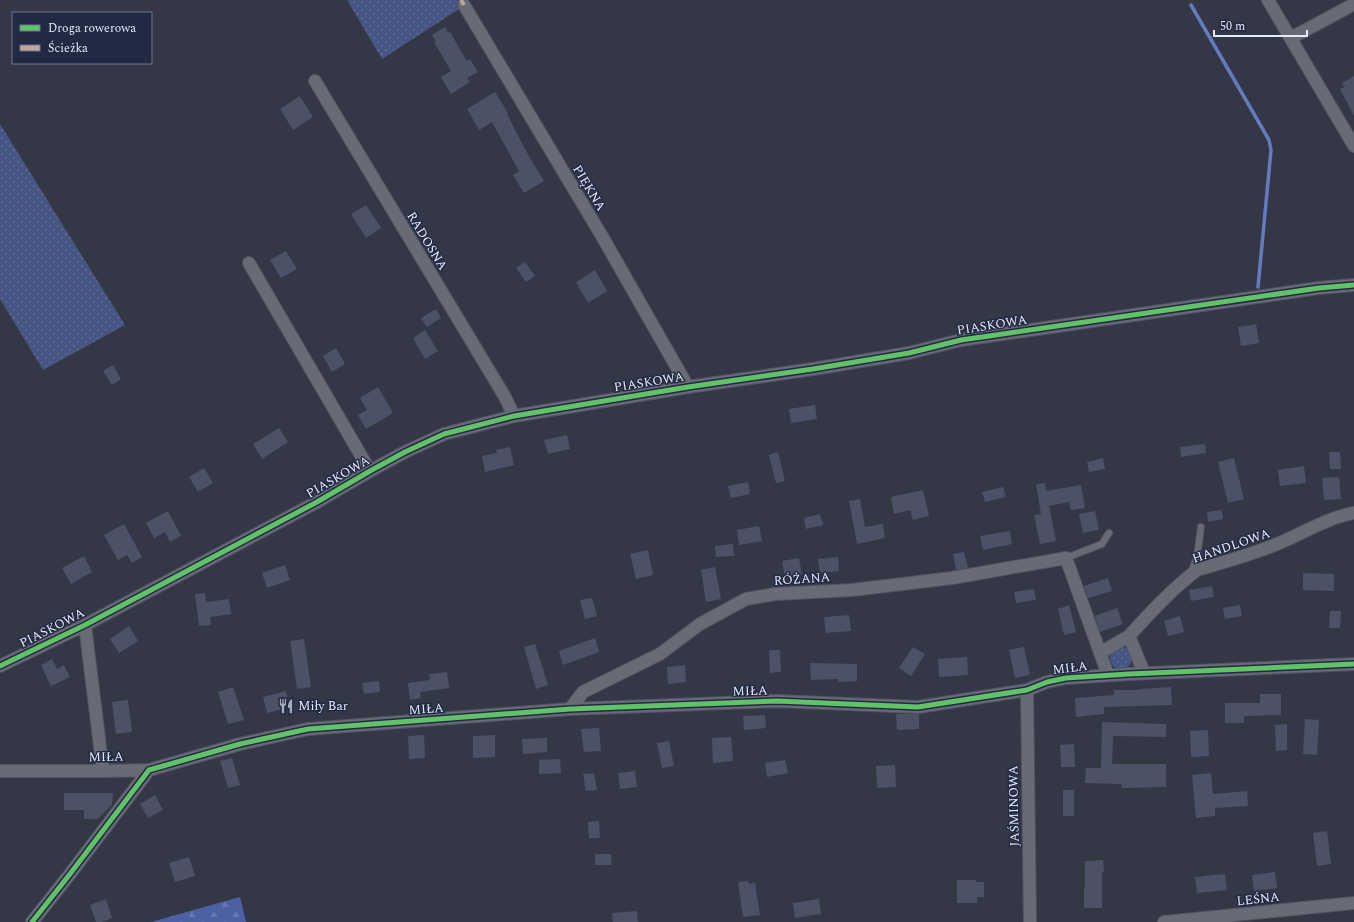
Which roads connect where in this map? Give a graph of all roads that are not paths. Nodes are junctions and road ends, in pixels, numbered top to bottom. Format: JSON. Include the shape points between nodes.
{"nodes":[{"id":1,"x":1268,"y":0,"type":"edge"},
{"id":2,"x":1354,"y":4,"type":"edge"},
{"id":3,"x":464,"y":5,"type":"dead end"},
{"id":4,"x":1291,"y":38,"type":"junction"},
{"id":5,"x":315,"y":81,"type":"dead end"},
{"id":6,"x":1354,"y":146,"type":"edge"},
{"id":7,"x":249,"y":263,"type":"dead end"},
{"id":8,"x":1354,"y":285,"type":"edge"},
{"id":9,"x":688,"y":387,"type":"junction"},
{"id":10,"x":514,"y":416,"type":"junction"},
{"id":11,"x":370,"y":470,"type":"junction"},
{"id":12,"x":1354,"y":514,"type":"edge"},
{"id":13,"x":1201,"y":527,"type":"dead end"},
{"id":14,"x":1109,"y":533,"type":"dead end"},
{"id":15,"x":1066,"y":558,"type":"junction"},
{"id":16,"x":1190,"y":576,"type":"junction"},
{"id":17,"x":85,"y":625,"type":"junction"},
{"id":18,"x":1129,"y":636,"type":"junction"},
{"id":19,"x":1100,"y":653,"type":"junction"},
{"id":20,"x":1354,"y":664,"type":"edge"},
{"id":21,"x":0,"y":666,"type":"edge"},
{"id":22,"x":1144,"y":673,"type":"junction"},
{"id":23,"x":1108,"y":675,"type":"junction"},
{"id":24,"x":1027,"y":690,"type":"junction"},
{"id":25,"x":570,"y":709,"type":"junction"},
{"id":26,"x":149,"y":770,"type":"junction"},
{"id":27,"x":0,"y":771,"type":"edge"},
{"id":28,"x":103,"y":771,"type":"junction"},
{"id":29,"x":1354,"y":903,"type":"edge"},
{"id":30,"x":1236,"y":918,"type":"edge"},
{"id":31,"x":32,"y":922,"type":"edge"},
{"id":32,"x":1030,"y":922,"type":"edge"},
{"id":33,"x":1164,"y":922,"type":"edge"}],
"edges":[{"from":1,"to":4,"type":"street"},
{"from":2,"to":4,"type":"street"},
{"from":3,"to":9,"type":"street","name":"PIĘKNA"},
{"from":4,"to":6,"type":"street"},
{"from":5,"to":10,"type":"street","name":"RADOSNA"},
{"from":7,"to":11,"type":"street"},
{"from":8,"to":9,"type":"street","name":"PIASKOWA","via":[[961,340],[909,354]]},
{"from":9,"to":10,"type":"street","name":"PIASKOWA"},
{"from":10,"to":11,"type":"street","name":"PIASKOWA","via":[[444,434]]},
{"from":11,"to":17,"type":"street","name":"PIASKOWA","via":[[317,502]]},
{"from":12,"to":16,"type":"street","name":"HANDLOWA","via":[[1343,515],[1276,545],[1197,570]]},
{"from":13,"to":16,"type":"lane","via":[[1197,556]]},
{"from":14,"to":15,"type":"lane","name":"RÓŻANA","via":[[1102,544]]},
{"from":15,"to":19,"type":"street"},
{"from":15,"to":25,"type":"street","name":"RÓŻANA","via":[[952,578],[852,590],[775,594],[746,599],[700,624],[660,654],[583,692]]},
{"from":16,"to":18,"type":"street","name":"HANDLOWA","via":[[1153,609]]},
{"from":17,"to":21,"type":"street","name":"PIASKOWA"},
{"from":17,"to":28,"type":"street"},
{"from":18,"to":19,"type":"street","name":"MIŁA"},
{"from":18,"to":22,"type":"street"},
{"from":19,"to":23,"type":"street"},
{"from":20,"to":22,"type":"street","name":"MIŁA"},
{"from":22,"to":23,"type":"street","name":"MIŁA"},
{"from":23,"to":24,"type":"street","name":"MIŁA","via":[[1066,678]]},
{"from":24,"to":25,"type":"street","name":"MIŁA","via":[[918,707],[778,701]]},
{"from":24,"to":32,"type":"street","name":"JAŚMINOWA"},
{"from":25,"to":26,"type":"street","name":"MIŁA","via":[[308,729],[240,744]]},
{"from":26,"to":28,"type":"street","name":"MIŁA"},
{"from":26,"to":31,"type":"street"},
{"from":27,"to":28,"type":"street","name":"MIŁA"},
{"from":29,"to":30,"type":"street","name":"LEŚNA"},
{"from":30,"to":33,"type":"street","name":"LEŚNA"}]}
